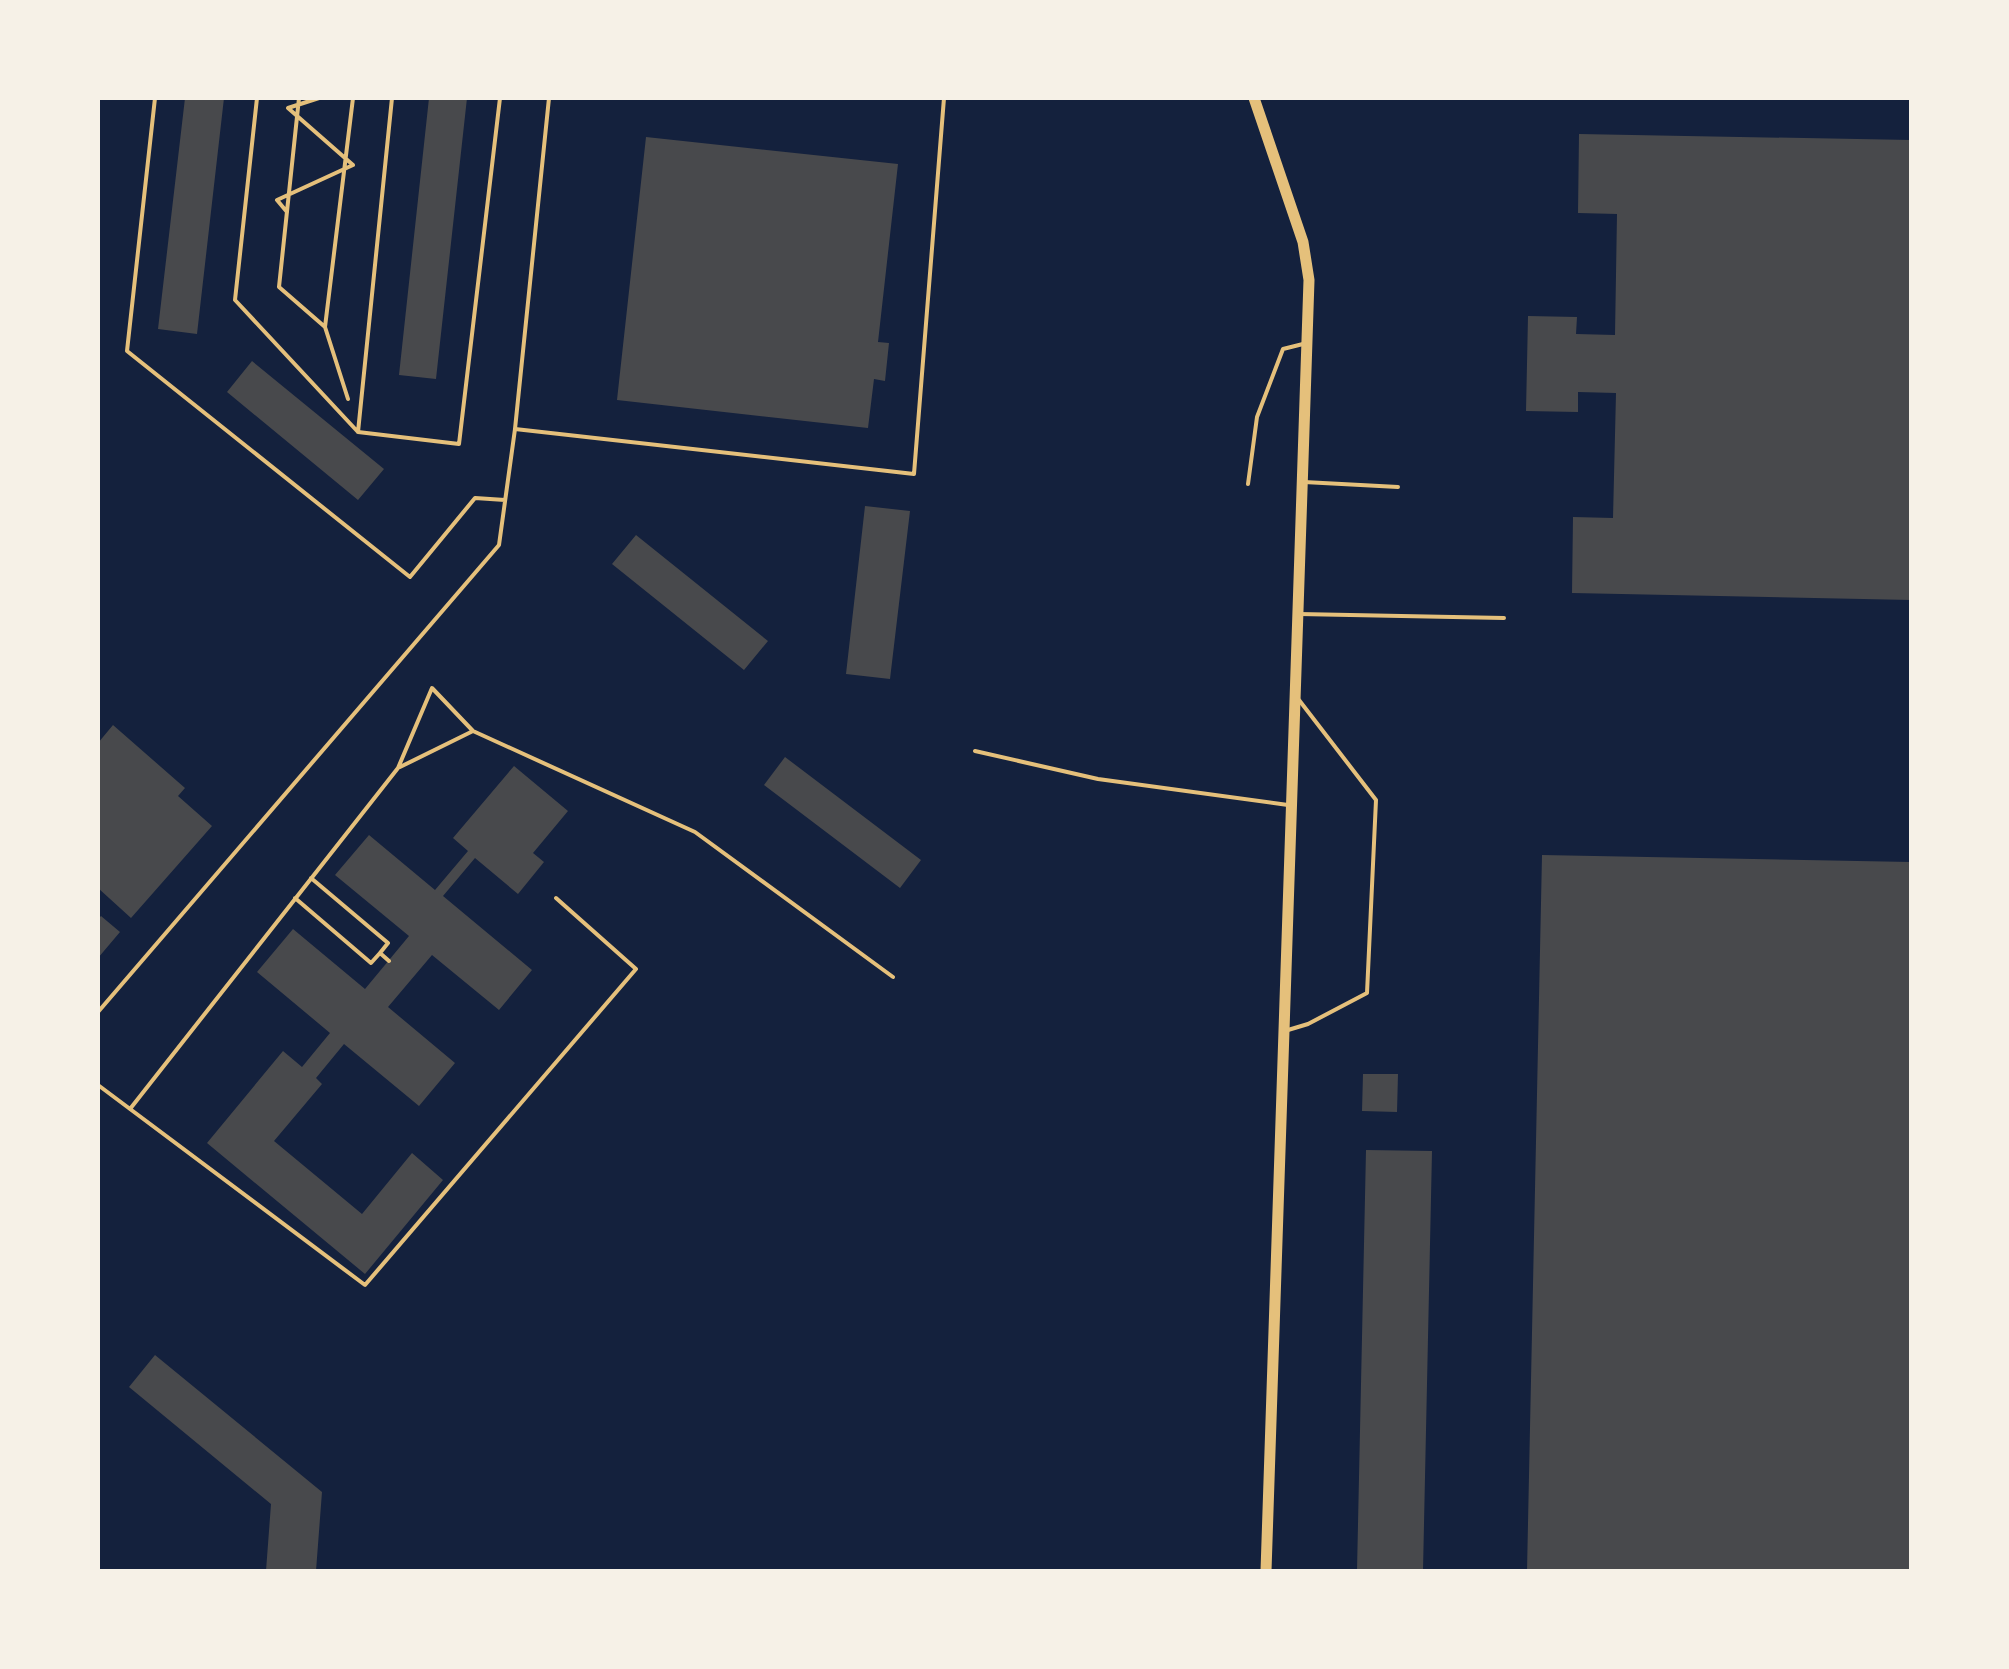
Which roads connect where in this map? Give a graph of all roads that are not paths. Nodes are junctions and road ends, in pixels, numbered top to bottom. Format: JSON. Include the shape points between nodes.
{"nodes":[{"id":1,"x":155,"y":98,"type":"edge"},
{"id":2,"x":257,"y":98,"type":"edge"},
{"id":3,"x":392,"y":98,"type":"edge"},
{"id":4,"x":500,"y":98,"type":"edge"},
{"id":5,"x":549,"y":98,"type":"edge"},
{"id":6,"x":944,"y":98,"type":"edge"},
{"id":7,"x":1254,"y":98,"type":"edge"},
{"id":8,"x":1306,"y":344,"type":"junction"},
{"id":9,"x":515,"y":429,"type":"junction"},
{"id":10,"x":358,"y":432,"type":"junction"},
{"id":11,"x":1299,"y":482,"type":"junction"},
{"id":12,"x":1248,"y":484,"type":"dead end"},
{"id":13,"x":1398,"y":487,"type":"dead end"},
{"id":14,"x":505,"y":500,"type":"junction"},
{"id":15,"x":1295,"y":613,"type":"junction"},
{"id":16,"x":1504,"y":618,"type":"dead end"},
{"id":17,"x":1293,"y":691,"type":"junction"},
{"id":18,"x":975,"y":751,"type":"dead end"},
{"id":19,"x":1290,"y":805,"type":"junction"},
{"id":20,"x":98,"y":1012,"type":"edge"},
{"id":21,"x":1284,"y":1031,"type":"junction"},
{"id":22,"x":1266,"y":1571,"type":"edge"}],
"edges":[{"from":1,"to":14,"type":"lane","via":[[127,351],[410,577],[475,498]]},
{"from":2,"to":10,"type":"lane","via":[[235,300]]},
{"from":3,"to":10,"type":"lane"},
{"from":4,"to":10,"type":"lane","via":[[459,444]]},
{"from":5,"to":9,"type":"lane"},
{"from":6,"to":9,"type":"lane","via":[[914,474]]},
{"from":7,"to":8,"type":"street","via":[[1303,242],[1309,280]]},
{"from":8,"to":11,"type":"street"},
{"from":8,"to":12,"type":"lane","via":[[1283,349],[1257,417]]},
{"from":9,"to":14,"type":"lane"},
{"from":11,"to":13,"type":"lane"},
{"from":11,"to":15,"type":"street"},
{"from":14,"to":20,"type":"lane","via":[[499,545],[481,568]]},
{"from":15,"to":16,"type":"lane"},
{"from":15,"to":17,"type":"street"},
{"from":17,"to":19,"type":"street"},
{"from":17,"to":21,"type":"lane","via":[[1376,800],[1367,993]]},
{"from":18,"to":19,"type":"lane","via":[[1098,779]]},
{"from":19,"to":21,"type":"street"},
{"from":21,"to":22,"type":"street"}]}
